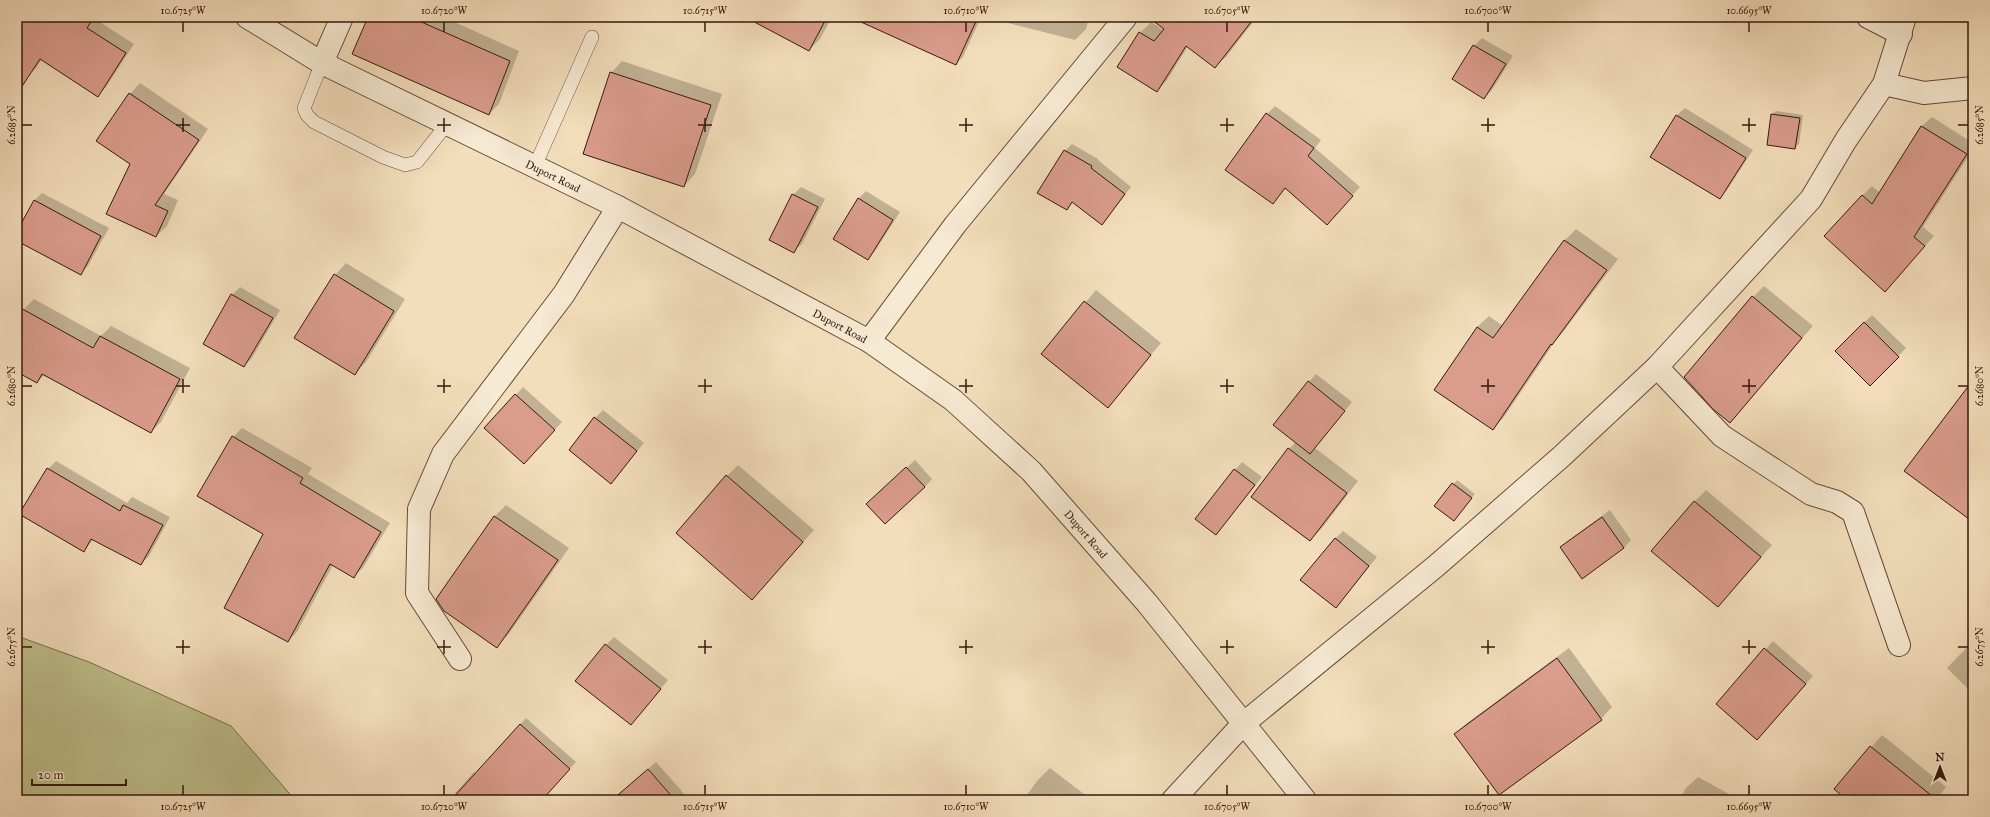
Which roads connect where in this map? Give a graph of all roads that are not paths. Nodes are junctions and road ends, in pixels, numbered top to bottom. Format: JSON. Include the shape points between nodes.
{"nodes":[{"id":1,"x":247,"y":17,"type":"edge"},
{"id":2,"x":342,"y":17,"type":"edge"},
{"id":3,"x":1126,"y":17,"type":"edge"},
{"id":4,"x":1868,"y":17,"type":"edge"},
{"id":5,"x":1903,"y":26,"type":"edge"},
{"id":6,"x":592,"y":37,"type":"dead end"},
{"id":7,"x":322,"y":63,"type":"junction"},
{"id":8,"x":1884,"y":84,"type":"junction"},
{"id":9,"x":1973,"y":88,"type":"edge"},
{"id":10,"x":447,"y":124,"type":"junction"},
{"id":11,"x":535,"y":166,"type":"junction"},
{"id":12,"x":618,"y":207,"type":"junction"},
{"id":13,"x":869,"y":341,"type":"junction"},
{"id":14,"x":1657,"y":367,"type":"junction"},
{"id":15,"x":1899,"y":645,"type":"dead end"},
{"id":16,"x":460,"y":659,"type":"dead end"},
{"id":17,"x":1243,"y":724,"type":"junction"},
{"id":18,"x":1173,"y":800,"type":"edge"},
{"id":19,"x":1305,"y":800,"type":"edge"}],
"edges":[{"from":1,"to":7,"type":"street","name":"Duport Road"},
{"from":2,"to":7,"type":"street"},
{"from":3,"to":13,"type":"street","via":[[955,225]]},
{"from":4,"to":5,"type":"street"},
{"from":5,"to":8,"type":"street"},
{"from":6,"to":11,"type":"lane"},
{"from":7,"to":10,"type":"street","name":"Duport Road"},
{"from":7,"to":10,"type":"lane","via":[[304,108],[307,115],[314,122],[383,157],[405,165],[417,162]]},
{"from":8,"to":9,"type":"street","via":[[1924,94]]},
{"from":8,"to":14,"type":"street","via":[[1846,140],[1811,199]]},
{"from":10,"to":11,"type":"street","name":"Duport Road"},
{"from":11,"to":12,"type":"street","name":"Duport Road"},
{"from":12,"to":13,"type":"street","name":"Duport Road"},
{"from":12,"to":16,"type":"street","via":[[564,294],[443,454],[419,509],[417,593]]},
{"from":13,"to":17,"type":"street","name":"Duport Road","via":[[953,400],[1031,471],[1147,603]]},
{"from":14,"to":15,"type":"street","via":[[1722,436],[1811,494],[1837,502],[1853,512]]},
{"from":14,"to":17,"type":"street","via":[[1562,456],[1436,566]]},
{"from":17,"to":18,"type":"street"},
{"from":17,"to":19,"type":"street","name":"Duport Road"}]}
